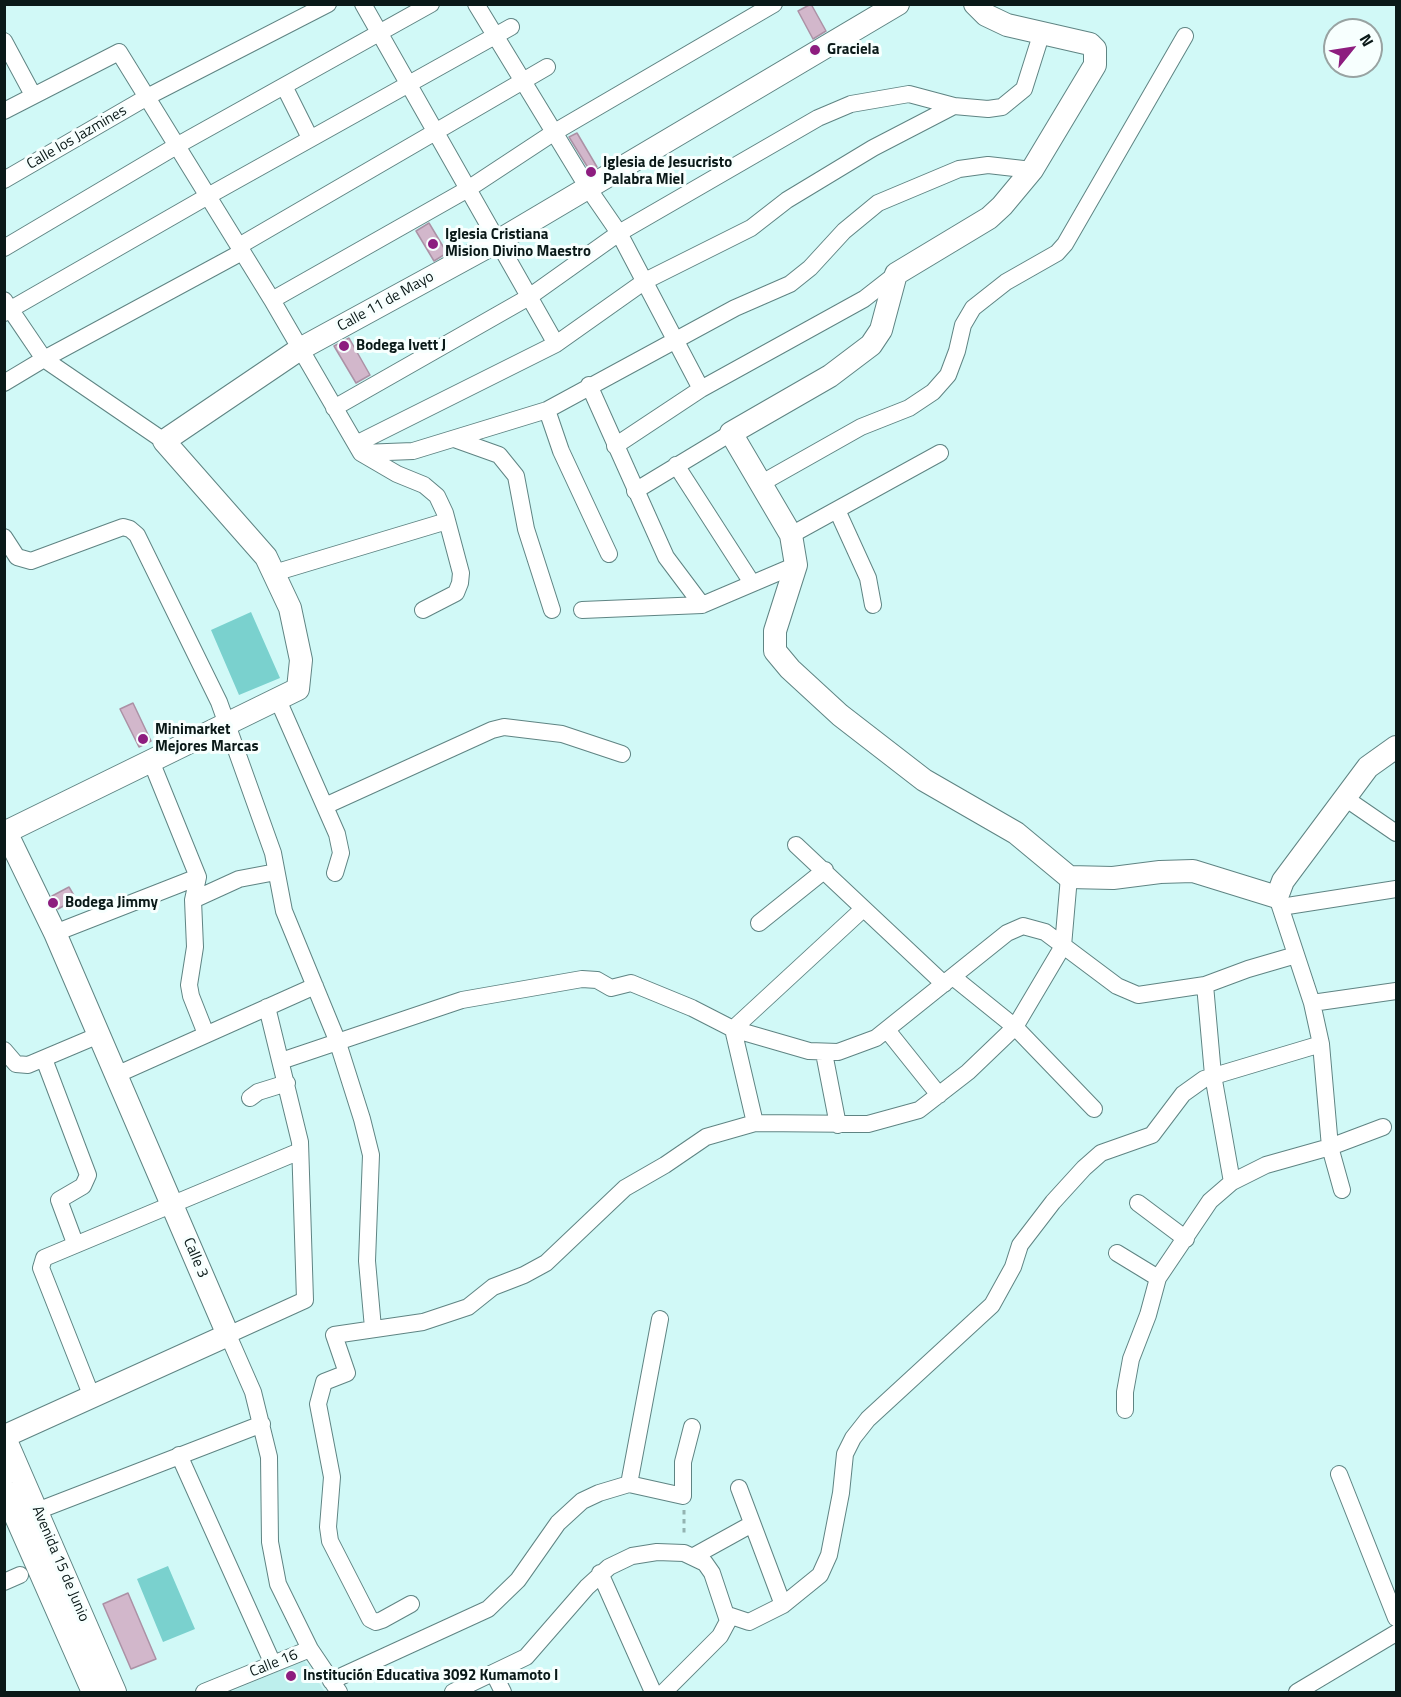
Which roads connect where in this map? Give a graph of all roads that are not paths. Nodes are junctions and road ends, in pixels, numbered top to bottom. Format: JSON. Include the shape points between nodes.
{"nodes":[{"id":1,"x":328,"y":4,"type":"edge"},
{"id":2,"x":363,"y":4,"type":"edge"},
{"id":3,"x":431,"y":4,"type":"edge"},
{"id":4,"x":476,"y":4,"type":"edge"},
{"id":5,"x":774,"y":4,"type":"edge"},
{"id":6,"x":975,"y":4,"type":"edge"},
{"id":7,"x":895,"y":7,"type":"edge"},
{"id":8,"x":511,"y":27,"type":"dead end"},
{"id":9,"x":1042,"y":32,"type":"junction"},
{"id":10,"x":379,"y":33,"type":"junction"},
{"id":11,"x":1185,"y":36,"type":"dead end"},
{"id":12,"x":495,"y":37,"type":"junction"},
{"id":13,"x":4,"y":41,"type":"edge"},
{"id":14,"x":547,"y":68,"type":"dead end"},
{"id":15,"x":523,"y":82,"type":"junction"},
{"id":16,"x":408,"y":84,"type":"junction"},
{"id":17,"x":284,"y":86,"type":"junction"},
{"id":18,"x":33,"y":95,"type":"junction"},
{"id":19,"x":149,"y":96,"type":"junction"},
{"id":20,"x":954,"y":106,"type":"junction"},
{"id":21,"x":4,"y":111,"type":"edge"},
{"id":22,"x":435,"y":131,"type":"junction"},
{"id":23,"x":554,"y":133,"type":"junction"},
{"id":24,"x":310,"y":138,"type":"junction"},
{"id":25,"x":178,"y":145,"type":"junction"},
{"id":26,"x":1032,"y":170,"type":"junction"},
{"id":27,"x":4,"y":180,"type":"edge"},
{"id":28,"x":588,"y":188,"type":"junction"},
{"id":29,"x":468,"y":189,"type":"junction"},
{"id":30,"x":208,"y":196,"type":"junction"},
{"id":31,"x":619,"y":233,"type":"junction"},
{"id":32,"x":498,"y":241,"type":"junction"},
{"id":33,"x":4,"y":248,"type":"edge"},
{"id":34,"x":240,"y":249,"type":"junction"},
{"id":35,"x":897,"y":274,"type":"junction"},
{"id":36,"x":645,"y":281,"type":"junction"},
{"id":37,"x":529,"y":297,"type":"junction"},
{"id":38,"x":272,"y":300,"type":"junction"},
{"id":39,"x":7,"y":307,"type":"edge"},
{"id":40,"x":675,"y":342,"type":"junction"},
{"id":41,"x":556,"y":344,"type":"junction"},
{"id":42,"x":300,"y":349,"type":"junction"},
{"id":43,"x":44,"y":359,"type":"junction"},
{"id":44,"x":4,"y":383,"type":"edge"},
{"id":45,"x":589,"y":385,"type":"junction"},
{"id":46,"x":701,"y":389,"type":"junction"},
{"id":47,"x":334,"y":408,"type":"junction"},
{"id":48,"x":547,"y":410,"type":"junction"},
{"id":49,"x":731,"y":433,"type":"junction"},
{"id":50,"x":458,"y":440,"type":"junction"},
{"id":51,"x":164,"y":441,"type":"junction"},
{"id":52,"x":615,"y":446,"type":"junction"},
{"id":53,"x":358,"y":449,"type":"junction"},
{"id":54,"x":940,"y":453,"type":"dead end"},
{"id":55,"x":676,"y":465,"type":"junction"},
{"id":56,"x":760,"y":484,"type":"junction"},
{"id":57,"x":635,"y":491,"type":"junction"},
{"id":58,"x":837,"y":510,"type":"junction"},
{"id":59,"x":447,"y":521,"type":"junction"},
{"id":60,"x":791,"y":535,"type":"junction"},
{"id":61,"x":4,"y":537,"type":"edge"},
{"id":62,"x":609,"y":554,"type":"dead end"},
{"id":63,"x":796,"y":565,"type":"junction"},
{"id":64,"x":274,"y":573,"type":"junction"},
{"id":65,"x":752,"y":583,"type":"junction"},
{"id":66,"x":702,"y":605,"type":"junction"},
{"id":67,"x":873,"y":605,"type":"dead end"},
{"id":68,"x":423,"y":610,"type":"dead end"},
{"id":69,"x":552,"y":610,"type":"dead end"},
{"id":70,"x":582,"y":610,"type":"dead end"},
{"id":71,"x":278,"y":700,"type":"junction"},
{"id":72,"x":227,"y":722,"type":"junction"},
{"id":73,"x":1396,"y":747,"type":"edge"},
{"id":74,"x":622,"y":754,"type":"dead end"},
{"id":75,"x":151,"y":761,"type":"junction"},
{"id":76,"x":1346,"y":798,"type":"junction"},
{"id":77,"x":325,"y":806,"type":"junction"},
{"id":78,"x":5,"y":832,"type":"edge"},
{"id":79,"x":1396,"y":832,"type":"edge"},
{"id":80,"x":796,"y":845,"type":"dead end"},
{"id":81,"x":825,"y":870,"type":"junction"},
{"id":82,"x":276,"y":872,"type":"junction"},
{"id":83,"x":335,"y":873,"type":"dead end"},
{"id":84,"x":198,"y":877,"type":"junction"},
{"id":85,"x":1069,"y":877,"type":"junction"},
{"id":86,"x":1396,"y":889,"type":"edge"},
{"id":87,"x":194,"y":900,"type":"junction"},
{"id":88,"x":1279,"y":902,"type":"junction"},
{"id":89,"x":863,"y":909,"type":"junction"},
{"id":90,"x":759,"y":923,"type":"dead end"},
{"id":91,"x":55,"y":933,"type":"junction"},
{"id":92,"x":1063,"y":946,"type":"junction"},
{"id":93,"x":1296,"y":955,"type":"junction"},
{"id":94,"x":948,"y":980,"type":"junction"},
{"id":95,"x":1205,"y":985,"type":"junction"},
{"id":96,"x":315,"y":986,"type":"junction"},
{"id":97,"x":1396,"y":991,"type":"edge"},
{"id":98,"x":1312,"y":1003,"type":"junction"},
{"id":99,"x":267,"y":1007,"type":"junction"},
{"id":100,"x":1015,"y":1028,"type":"junction"},
{"id":101,"x":733,"y":1029,"type":"junction"},
{"id":102,"x":886,"y":1030,"type":"junction"},
{"id":103,"x":206,"y":1034,"type":"junction"},
{"id":104,"x":99,"y":1035,"type":"junction"},
{"id":105,"x":338,"y":1040,"type":"junction"},
{"id":106,"x":1321,"y":1044,"type":"junction"},
{"id":107,"x":4,"y":1050,"type":"edge"},
{"id":108,"x":824,"y":1053,"type":"junction"},
{"id":109,"x":44,"y":1059,"type":"junction"},
{"id":110,"x":282,"y":1061,"type":"junction"},
{"id":111,"x":116,"y":1075,"type":"junction"},
{"id":112,"x":1213,"y":1075,"type":"junction"},
{"id":113,"x":287,"y":1083,"type":"junction"},
{"id":114,"x":939,"y":1095,"type":"junction"},
{"id":115,"x":250,"y":1098,"type":"dead end"},
{"id":116,"x":1094,"y":1109,"type":"dead end"},
{"id":117,"x":755,"y":1124,"type":"junction"},
{"id":118,"x":838,"y":1125,"type":"junction"},
{"id":119,"x":1383,"y":1127,"type":"dead end"},
{"id":120,"x":1330,"y":1147,"type":"junction"},
{"id":121,"x":300,"y":1151,"type":"junction"},
{"id":122,"x":1232,"y":1182,"type":"junction"},
{"id":123,"x":1342,"y":1190,"type":"dead end"},
{"id":124,"x":172,"y":1203,"type":"junction"},
{"id":125,"x":1138,"y":1203,"type":"dead end"},
{"id":126,"x":1186,"y":1239,"type":"junction"},
{"id":127,"x":75,"y":1243,"type":"junction"},
{"id":128,"x":1117,"y":1253,"type":"dead end"},
{"id":129,"x":1158,"y":1278,"type":"junction"},
{"id":130,"x":660,"y":1320,"type":"dead end"},
{"id":131,"x":373,"y":1328,"type":"junction"},
{"id":132,"x":228,"y":1335,"type":"junction"},
{"id":133,"x":92,"y":1397,"type":"junction"},
{"id":134,"x":1125,"y":1410,"type":"dead end"},
{"id":135,"x":262,"y":1425,"type":"junction"},
{"id":136,"x":692,"y":1427,"type":"dead end"},
{"id":137,"x":4,"y":1436,"type":"edge"},
{"id":138,"x":179,"y":1455,"type":"junction"},
{"id":139,"x":12,"y":1474,"type":"edge"},
{"id":140,"x":1339,"y":1474,"type":"dead end"},
{"id":141,"x":629,"y":1484,"type":"junction"},
{"id":142,"x":739,"y":1488,"type":"dead end"},
{"id":143,"x":4,"y":1490,"type":"edge"},
{"id":144,"x":37,"y":1511,"type":"junction"},
{"id":145,"x":752,"y":1524,"type":"junction"},
{"id":146,"x":689,"y":1554,"type":"junction"},
{"id":147,"x":600,"y":1573,"type":"junction"},
{"id":148,"x":411,"y":1604,"type":"dead end"},
{"id":149,"x":783,"y":1605,"type":"junction"},
{"id":150,"x":728,"y":1615,"type":"junction"},
{"id":151,"x":1396,"y":1618,"type":"edge"},
{"id":152,"x":1396,"y":1634,"type":"edge"},
{"id":153,"x":310,"y":1649,"type":"junction"},
{"id":154,"x":273,"y":1664,"type":"junction"},
{"id":155,"x":494,"y":1674,"type":"junction"},
{"id":156,"x":335,"y":1687,"type":"edge"},
{"id":157,"x":93,"y":1692,"type":"edge"},
{"id":158,"x":115,"y":1692,"type":"edge"},
{"id":159,"x":204,"y":1692,"type":"edge"},
{"id":160,"x":453,"y":1692,"type":"edge"},
{"id":161,"x":503,"y":1692,"type":"edge"},
{"id":162,"x":653,"y":1692,"type":"edge"},
{"id":163,"x":664,"y":1692,"type":"edge"},
{"id":164,"x":1296,"y":1692,"type":"edge"}],
"edges":[{"from":1,"to":19,"type":"street","name":"Calle los Jazmines"},
{"from":2,"to":10,"type":"street"},
{"from":3,"to":10,"type":"street"},
{"from":4,"to":12,"type":"street"},
{"from":5,"to":23,"type":"street"},
{"from":6,"to":9,"type":"street","via":[[986,15],[1007,25]]},
{"from":7,"to":28,"type":"street","name":"Calle 11 de Mayo"},
{"from":8,"to":12,"type":"street"},
{"from":9,"to":20,"type":"street","via":[[1024,89],[1016,98],[1002,107],[988,109]]},
{"from":9,"to":26,"type":"street","via":[[1090,44],[1097,57]]},
{"from":10,"to":16,"type":"street"},
{"from":10,"to":17,"type":"street"},
{"from":11,"to":56,"type":"street","via":[[1065,244],[973,308],[963,325],[948,375],[933,392]]},
{"from":12,"to":15,"type":"street"},
{"from":12,"to":16,"type":"street"},
{"from":13,"to":18,"type":"street"},
{"from":14,"to":15,"type":"street"},
{"from":15,"to":22,"type":"street"},
{"from":15,"to":23,"type":"street"},
{"from":16,"to":22,"type":"street"},
{"from":16,"to":24,"type":"street"},
{"from":17,"to":24,"type":"street"},
{"from":17,"to":25,"type":"street"},
{"from":18,"to":19,"type":"street","via":[[119,52]]},
{"from":18,"to":21,"type":"street"},
{"from":19,"to":25,"type":"street"},
{"from":19,"to":27,"type":"street","name":"Calle los Jazmines"},
{"from":20,"to":31,"type":"street","via":[[909,94],[851,104],[818,118]]},
{"from":20,"to":36,"type":"street","via":[[873,148],[751,228]]},
{"from":22,"to":29,"type":"street"},
{"from":22,"to":34,"type":"street"},
{"from":23,"to":28,"type":"street"},
{"from":23,"to":29,"type":"street"},
{"from":24,"to":30,"type":"street"},
{"from":25,"to":30,"type":"street"},
{"from":25,"to":33,"type":"street"},
{"from":26,"to":35,"type":"street","via":[[989,218]]},
{"from":26,"to":40,"type":"street","via":[[988,165],[959,169],[878,203],[843,231],[790,284],[735,308]]},
{"from":28,"to":31,"type":"street"},
{"from":28,"to":32,"type":"street","name":"Calle 11 de Mayo"},
{"from":29,"to":32,"type":"street"},
{"from":29,"to":38,"type":"street"},
{"from":30,"to":34,"type":"street"},
{"from":30,"to":39,"type":"street"},
{"from":31,"to":36,"type":"street"},
{"from":31,"to":37,"type":"street"},
{"from":32,"to":37,"type":"street"},
{"from":32,"to":42,"type":"street","name":"Calle 11 de Mayo"},
{"from":34,"to":38,"type":"street"},
{"from":34,"to":43,"type":"street"},
{"from":35,"to":46,"type":"street","via":[[864,299]]},
{"from":35,"to":49,"type":"street","via":[[881,330],[871,345],[830,376]]},
{"from":36,"to":40,"type":"street"},
{"from":36,"to":41,"type":"street"},
{"from":37,"to":41,"type":"street"},
{"from":37,"to":47,"type":"street"},
{"from":38,"to":42,"type":"street"},
{"from":39,"to":43,"type":"street"},
{"from":40,"to":45,"type":"street"},
{"from":40,"to":46,"type":"street"},
{"from":41,"to":53,"type":"street"},
{"from":42,"to":47,"type":"street"},
{"from":42,"to":51,"type":"street","name":"Calle 11 de Mayo"},
{"from":43,"to":44,"type":"street"},
{"from":43,"to":51,"type":"street"},
{"from":45,"to":48,"type":"street"},
{"from":45,"to":52,"type":"street"},
{"from":46,"to":52,"type":"street"},
{"from":47,"to":53,"type":"street"},
{"from":48,"to":50,"type":"street"},
{"from":48,"to":62,"type":"street","via":[[561,451]]},
{"from":49,"to":55,"type":"street"},
{"from":49,"to":56,"type":"street"},
{"from":50,"to":53,"type":"street","via":[[413,452]]},
{"from":50,"to":69,"type":"street","via":[[499,455],[516,476],[526,530]]},
{"from":51,"to":64,"type":"street","via":[[266,557]]},
{"from":52,"to":57,"type":"street"},
{"from":53,"to":59,"type":"street","via":[[424,485],[437,496]]},
{"from":54,"to":58,"type":"street"},
{"from":55,"to":57,"type":"street"},
{"from":55,"to":65,"type":"street"},
{"from":56,"to":60,"type":"street"},
{"from":57,"to":66,"type":"street","via":[[666,557]]},
{"from":58,"to":60,"type":"street"},
{"from":58,"to":67,"type":"street","via":[[868,578]]},
{"from":59,"to":64,"type":"street"},
{"from":59,"to":68,"type":"street","via":[[461,573],[460,583],[456,593]]},
{"from":60,"to":63,"type":"street"},
{"from":61,"to":72,"type":"street","via":[[17,557],[31,561],[123,527],[130,529],[137,535]]},
{"from":63,"to":65,"type":"street"},
{"from":63,"to":85,"type":"street","via":[[775,631],[776,651],[790,669],[924,780],[1016,833]]},
{"from":64,"to":71,"type":"street","via":[[290,608],[301,660],[298,689]]},
{"from":65,"to":66,"type":"street"},
{"from":66,"to":70,"type":"street"},
{"from":71,"to":72,"type":"street"},
{"from":71,"to":77,"type":"street"},
{"from":72,"to":75,"type":"street"},
{"from":72,"to":82,"type":"street","via":[[273,853]]},
{"from":73,"to":76,"type":"street","via":[[1368,767]]},
{"from":74,"to":77,"type":"street","via":[[562,734],[504,727]]},
{"from":75,"to":78,"type":"street"},
{"from":75,"to":84,"type":"street"},
{"from":76,"to":79,"type":"street"},
{"from":76,"to":88,"type":"street","via":[[1283,881]]},
{"from":77,"to":83,"type":"street","via":[[338,834],[341,853]]},
{"from":78,"to":91,"type":"street","name":"Calle 3"},
{"from":80,"to":81,"type":"street"},
{"from":81,"to":89,"type":"street"},
{"from":81,"to":90,"type":"street"},
{"from":82,"to":87,"type":"street","via":[[239,879]]},
{"from":82,"to":96,"type":"street","via":[[284,911]]},
{"from":84,"to":87,"type":"street"},
{"from":84,"to":91,"type":"street"},
{"from":85,"to":88,"type":"street","via":[[1193,872]]},
{"from":85,"to":92,"type":"street"},
{"from":86,"to":88,"type":"street"},
{"from":87,"to":103,"type":"street","via":[[195,947],[189,985]]},
{"from":88,"to":93,"type":"street"},
{"from":89,"to":94,"type":"street"},
{"from":89,"to":101,"type":"street"},
{"from":91,"to":104,"type":"street","name":"Calle 3"},
{"from":92,"to":94,"type":"street","via":[[1038,928],[1014,929]]},
{"from":92,"to":95,"type":"street","via":[[1117,986],[1138,995]]},
{"from":92,"to":100,"type":"street"},
{"from":93,"to":95,"type":"street"},
{"from":93,"to":98,"type":"street"},
{"from":94,"to":100,"type":"street"},
{"from":94,"to":102,"type":"street"},
{"from":95,"to":112,"type":"street"},
{"from":96,"to":99,"type":"street"},
{"from":96,"to":105,"type":"street"},
{"from":97,"to":98,"type":"street"},
{"from":98,"to":106,"type":"street"},
{"from":99,"to":103,"type":"street"},
{"from":99,"to":110,"type":"street"},
{"from":100,"to":114,"type":"street"},
{"from":100,"to":116,"type":"street"},
{"from":101,"to":105,"type":"street","via":[[632,983],[611,987],[597,980],[582,979],[462,1000]]},
{"from":101,"to":108,"type":"street"},
{"from":101,"to":117,"type":"street"},
{"from":102,"to":108,"type":"street","via":[[853,1049]]},
{"from":102,"to":114,"type":"street"},
{"from":103,"to":111,"type":"street"},
{"from":104,"to":109,"type":"street"},
{"from":104,"to":111,"type":"street","name":"Calle 3"},
{"from":105,"to":110,"type":"street"},
{"from":105,"to":131,"type":"street","via":[[371,1155],[367,1261]]},
{"from":106,"to":112,"type":"street"},
{"from":106,"to":120,"type":"street"},
{"from":107,"to":109,"type":"street","via":[[16,1064],[28,1065]]},
{"from":108,"to":118,"type":"street"},
{"from":109,"to":127,"type":"street","via":[[88,1174],[83,1186],[59,1200]]},
{"from":110,"to":113,"type":"street"},
{"from":111,"to":124,"type":"street","name":"Calle 3"},
{"from":112,"to":122,"type":"street"},
{"from":112,"to":149,"type":"street","via":[[1183,1094],[1152,1135],[1101,1153],[1084,1168],[1020,1245],[992,1305],[860,1428],[845,1454],[825,1569]]},
{"from":113,"to":115,"type":"street"},
{"from":113,"to":121,"type":"street"},
{"from":114,"to":118,"type":"street","via":[[919,1110],[868,1124]]},
{"from":117,"to":118,"type":"street"},
{"from":117,"to":131,"type":"street","via":[[706,1137],[624,1188],[546,1263],[493,1287],[468,1307],[423,1322]]},
{"from":119,"to":120,"type":"street"},
{"from":120,"to":122,"type":"street","via":[[1266,1165]]},
{"from":120,"to":123,"type":"street"},
{"from":121,"to":124,"type":"street"},
{"from":121,"to":132,"type":"street","via":[[305,1300]]},
{"from":122,"to":126,"type":"street","via":[[1210,1201]]},
{"from":124,"to":127,"type":"street"},
{"from":124,"to":132,"type":"street","name":"Calle 3"},
{"from":125,"to":126,"type":"street"},
{"from":126,"to":129,"type":"street"},
{"from":127,"to":133,"type":"street","via":[[44,1258],[41,1268]]},
{"from":128,"to":129,"type":"street"},
{"from":129,"to":134,"type":"street","via":[[1131,1359]]},
{"from":130,"to":141,"type":"street"},
{"from":131,"to":148,"type":"street","via":[[334,1335],[347,1373],[324,1382],[320,1390],[318,1404],[332,1477],[328,1527],[330,1541],[370,1619],[382,1620]]},
{"from":132,"to":133,"type":"street"},
{"from":132,"to":135,"type":"street","name":"Calle 3","via":[[253,1392]]},
{"from":133,"to":137,"type":"street"},
{"from":135,"to":138,"type":"street"},
{"from":135,"to":153,"type":"street","name":"Calle 3","via":[[271,1478],[272,1562],[278,1584]]},
{"from":136,"to":141,"type":"street","via":[[683,1462],[683,1496]]},
{"from":137,"to":139,"type":"street","name":"Avenida 15 de Junio"},
{"from":138,"to":144,"type":"street"},
{"from":138,"to":154,"type":"street"},
{"from":139,"to":144,"type":"street","name":"Avenida 15 de Junio"},
{"from":140,"to":151,"type":"street"},
{"from":141,"to":156,"type":"street","via":[[599,1493],[566,1516],[505,1595],[488,1609]]},
{"from":142,"to":145,"type":"street"},
{"from":143,"to":157,"type":"street","name":"Avenida 15 de Junio"},
{"from":144,"to":158,"type":"street","name":"Avenida 15 de Junio"},
{"from":145,"to":146,"type":"street"},
{"from":145,"to":149,"type":"street"},
{"from":146,"to":147,"type":"street","via":[[657,1552],[632,1556]]},
{"from":146,"to":150,"type":"street","via":[[705,1563],[712,1573]]},
{"from":147,"to":155,"type":"street","via":[[526,1657]]},
{"from":147,"to":162,"type":"street"},
{"from":149,"to":150,"type":"street","via":[[749,1623]]},
{"from":150,"to":163,"type":"street","via":[[724,1632]]},
{"from":152,"to":164,"type":"street"},
{"from":153,"to":154,"type":"street","name":"Calle 16"},
{"from":153,"to":156,"type":"street","name":"Calle 3"},
{"from":154,"to":159,"type":"street","name":"Calle 16"},
{"from":155,"to":160,"type":"street"},
{"from":155,"to":161,"type":"street"}]}
